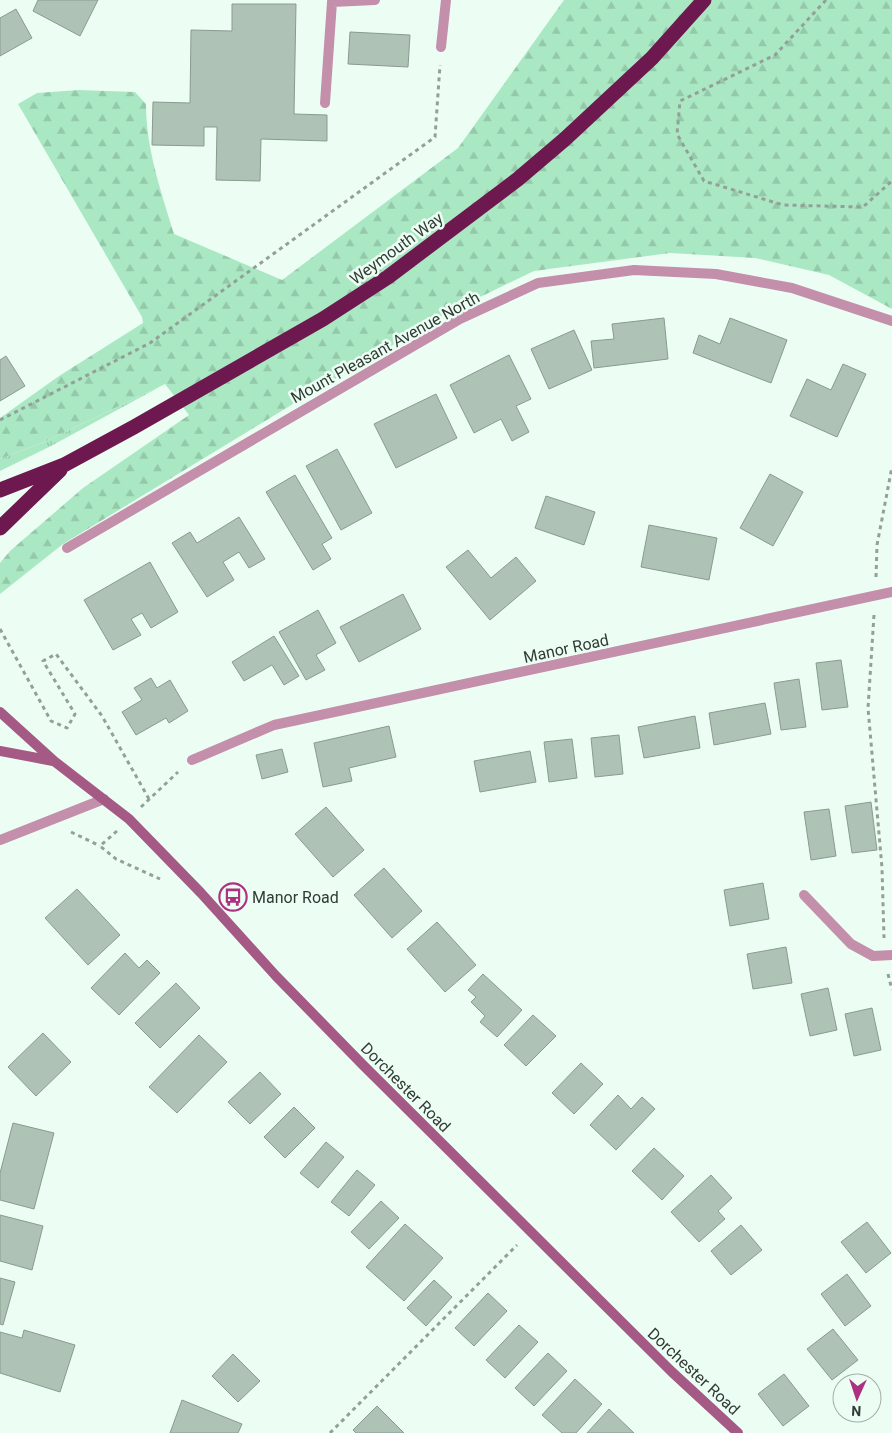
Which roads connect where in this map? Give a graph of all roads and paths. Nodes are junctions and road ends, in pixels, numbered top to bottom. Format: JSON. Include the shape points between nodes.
{"nodes":[{"id":1,"x":376,"y":0,"type":"edge"},
{"id":2,"x":446,"y":0,"type":"edge"},
{"id":3,"x":704,"y":0,"type":"edge"},
{"id":4,"x":826,"y":0,"type":"edge"},
{"id":5,"x":441,"y":47,"type":"joint"},
{"id":6,"x":326,"y":102,"type":"dead end"},
{"id":7,"x":892,"y":181,"type":"edge"},
{"id":8,"x":892,"y":321,"type":"edge"},
{"id":9,"x":0,"y":420,"type":"edge"},
{"id":10,"x":64,"y":465,"type":"junction"},
{"id":11,"x":892,"y":467,"type":"edge"},
{"id":12,"x":0,"y":490,"type":"edge"},
{"id":13,"x":0,"y":528,"type":"edge"},
{"id":14,"x":67,"y":548,"type":"dead end"},
{"id":15,"x":892,"y":592,"type":"edge"},
{"id":16,"x":875,"y":595,"type":"junction"},
{"id":17,"x":0,"y":629,"type":"edge"},
{"id":18,"x":0,"y":712,"type":"edge"},
{"id":19,"x":0,"y":751,"type":"edge"},
{"id":20,"x":192,"y":760,"type":"joint"},
{"id":21,"x":54,"y":761,"type":"junction"},
{"id":22,"x":149,"y":798,"type":"junction"},
{"id":23,"x":104,"y":799,"type":"junction"},
{"id":24,"x":129,"y":819,"type":"junction"},
{"id":25,"x":0,"y":840,"type":"edge"},
{"id":26,"x":804,"y":895,"type":"dead end"},
{"id":27,"x":888,"y":956,"type":"edge"},
{"id":28,"x":892,"y":990,"type":"edge"},
{"id":29,"x":522,"y":1241,"type":"dead end"},
{"id":30,"x":330,"y":1433,"type":"edge"},
{"id":31,"x":738,"y":1433,"type":"edge"}],
"edges":[{"from":1,"to":6,"type":"street","via":[[332,2]]},
{"from":2,"to":5,"type":"street"},
{"from":3,"to":10,"type":"highway","name":"Weymouth Way","via":[[652,58],[565,139],[518,179],[388,277],[324,319]]},
{"from":4,"to":7,"type":"path","via":[[775,55],[680,101],[677,134],[704,181],[783,205],[863,207]]},
{"from":5,"to":9,"type":"path","via":[[434,137],[150,343]]},
{"from":8,"to":14,"type":"street","name":"Mount Pleasant Avenue North","via":[[792,288],[716,274],[634,270],[538,283],[460,319]]},
{"from":10,"to":12,"type":"highway","name":"Weymouth Way"},
{"from":10,"to":13,"type":"highway","name":"Weymouth Way"},
{"from":11,"to":16,"type":"path","via":[[877,545]]},
{"from":15,"to":16,"type":"street","name":"Manor Road"},
{"from":16,"to":20,"type":"street","name":"Manor Road","via":[[274,725]]},
{"from":16,"to":27,"type":"path","via":[[868,708]]},
{"from":17,"to":22,"type":"path","via":[[51,720],[66,728],[75,714],[43,661],[56,654],[102,716]]},
{"from":18,"to":21,"type":"main road","name":"Dorchester Road"},
{"from":19,"to":21,"type":"main road","name":"Dorchester Road"},
{"from":20,"to":22,"type":"path"},
{"from":21,"to":23,"type":"main road","name":"Dorchester Road"},
{"from":22,"to":24,"type":"path"},
{"from":23,"to":24,"type":"main road","name":"Dorchester Road"},
{"from":23,"to":25,"type":"street"},
{"from":24,"to":31,"type":"main road","name":"Dorchester Road","via":[[363,1065],[672,1372]]},
{"from":26,"to":27,"type":"street","via":[[851,944],[873,956]]},
{"from":27,"to":28,"type":"path"},
{"from":29,"to":30,"type":"path"}]}
